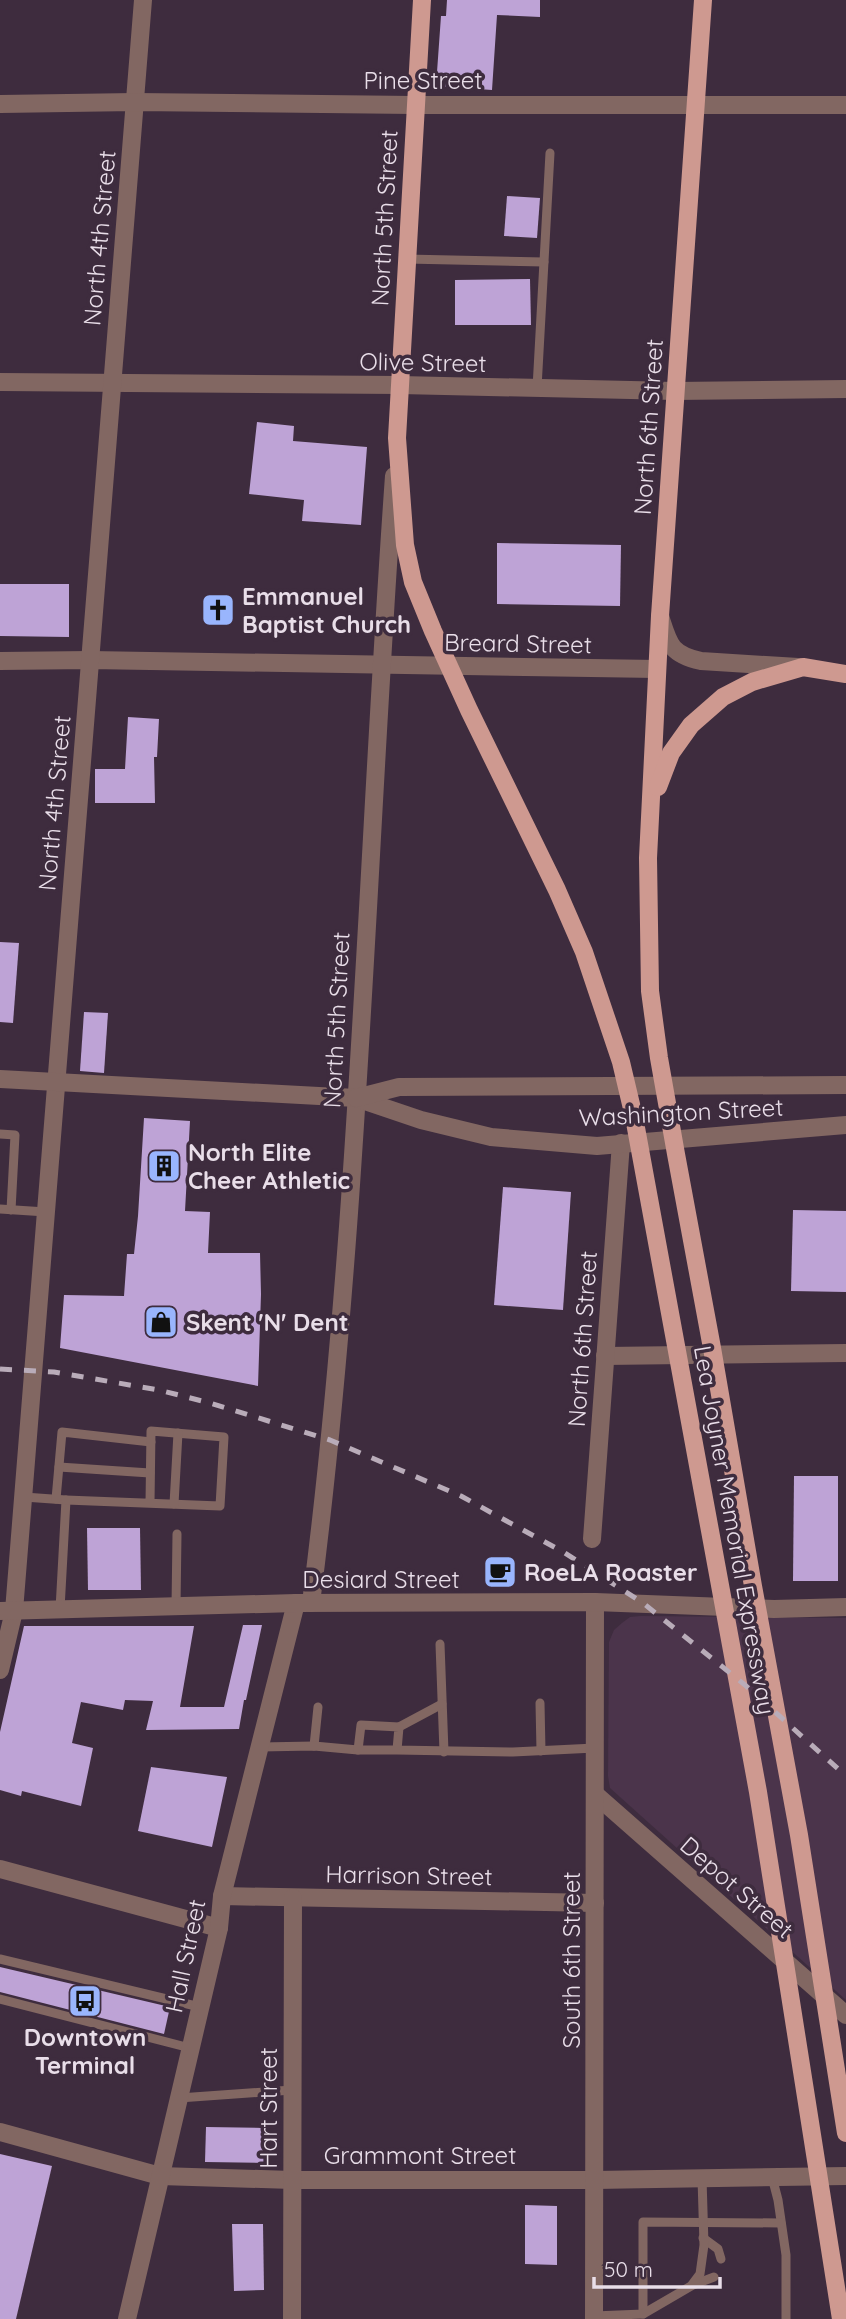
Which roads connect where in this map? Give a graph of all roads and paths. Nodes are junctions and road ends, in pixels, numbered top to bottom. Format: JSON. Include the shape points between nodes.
{"nodes":[{"id":1,"x":143,"y":0,"type":"edge"},
{"id":2,"x":422,"y":0,"type":"edge"},
{"id":3,"x":703,"y":0,"type":"edge"},
{"id":4,"x":135,"y":102,"type":"junction"},
{"id":5,"x":0,"y":104,"type":"edge"},
{"id":6,"x":414,"y":105,"type":"junction"},
{"id":7,"x":696,"y":105,"type":"junction"},
{"id":8,"x":846,"y":105,"type":"edge"},
{"id":9,"x":550,"y":153,"type":"dead end"},
{"id":10,"x":406,"y":260,"type":"junction"},
{"id":11,"x":544,"y":262,"type":"junction"},
{"id":12,"x":0,"y":382,"type":"edge"},
{"id":13,"x":112,"y":383,"type":"junction"},
{"id":14,"x":400,"y":386,"type":"junction"},
{"id":15,"x":537,"y":388,"type":"junction"},
{"id":16,"x":846,"y":389,"type":"edge"},
{"id":17,"x":675,"y":391,"type":"junction"},
{"id":18,"x":397,"y":438,"type":"junction"},
{"id":19,"x":660,"y":616,"type":"junction"},
{"id":20,"x":90,"y":660,"type":"junction"},
{"id":21,"x":0,"y":661,"type":"edge"},
{"id":22,"x":381,"y":666,"type":"junction"},
{"id":23,"x":449,"y":666,"type":"junction"},
{"id":24,"x":846,"y":666,"type":"edge"},
{"id":25,"x":803,"y":667,"type":"junction"},
{"id":26,"x":657,"y":669,"type":"junction"},
{"id":27,"x":846,"y":674,"type":"edge"},
{"id":28,"x":500,"y":772,"type":"joint"},
{"id":29,"x":652,"y":804,"type":"junction"},
{"id":30,"x":648,"y":858,"type":"joint"},
{"id":31,"x":0,"y":1079,"type":"edge"},
{"id":32,"x":57,"y":1082,"type":"junction"},
{"id":33,"x":846,"y":1085,"type":"edge"},
{"id":34,"x":356,"y":1098,"type":"junction"},
{"id":35,"x":846,"y":1125,"type":"edge"},
{"id":36,"x":0,"y":1134,"type":"edge"},
{"id":37,"x":621,"y":1143,"type":"junction"},
{"id":38,"x":0,"y":1209,"type":"edge"},
{"id":39,"x":11,"y":1210,"type":"junction"},
{"id":40,"x":46,"y":1212,"type":"junction"},
{"id":41,"x":846,"y":1353,"type":"edge"},
{"id":42,"x":605,"y":1356,"type":"junction"},
{"id":43,"x":178,"y":1433,"type":"junction"},
{"id":44,"x":151,"y":1442,"type":"junction"},
{"id":45,"x":59,"y":1467,"type":"junction"},
{"id":46,"x":150,"y":1473,"type":"junction"},
{"id":47,"x":24,"y":1497,"type":"junction"},
{"id":48,"x":61,"y":1499,"type":"junction"},
{"id":49,"x":150,"y":1503,"type":"junction"},
{"id":50,"x":174,"y":1504,"type":"junction"},
{"id":51,"x":177,"y":1534,"type":"dead end"},
{"id":52,"x":592,"y":1539,"type":"dead end"},
{"id":53,"x":595,"y":1602,"type":"junction"},
{"id":54,"x":303,"y":1603,"type":"junction"},
{"id":55,"x":176,"y":1606,"type":"junction"},
{"id":56,"x":846,"y":1607,"type":"edge"},
{"id":57,"x":60,"y":1609,"type":"junction"},
{"id":58,"x":7,"y":1611,"type":"edge"},
{"id":59,"x":439,"y":1644,"type":"dead end"},
{"id":60,"x":0,"y":1670,"type":"edge"},
{"id":61,"x":540,"y":1703,"type":"dead end"},
{"id":62,"x":442,"y":1704,"type":"junction"},
{"id":63,"x":318,"y":1707,"type":"dead end"},
{"id":64,"x":399,"y":1727,"type":"junction"},
{"id":65,"x":314,"y":1746,"type":"junction"},
{"id":66,"x":260,"y":1747,"type":"junction"},
{"id":67,"x":595,"y":1748,"type":"junction"},
{"id":68,"x":358,"y":1750,"type":"junction"},
{"id":69,"x":397,"y":1750,"type":"junction"},
{"id":70,"x":541,"y":1751,"type":"junction"},
{"id":71,"x":444,"y":1752,"type":"junction"},
{"id":72,"x":596,"y":1796,"type":"junction"},
{"id":73,"x":0,"y":1869,"type":"edge"},
{"id":74,"x":222,"y":1896,"type":"junction"},
{"id":75,"x":293,"y":1898,"type":"junction"},
{"id":76,"x":595,"y":1903,"type":"junction"},
{"id":77,"x":219,"y":1928,"type":"junction"},
{"id":78,"x":0,"y":1959,"type":"edge"},
{"id":79,"x":0,"y":1999,"type":"edge"},
{"id":80,"x":200,"y":2007,"type":"junction"},
{"id":81,"x":846,"y":2015,"type":"edge"},
{"id":82,"x":190,"y":2048,"type":"junction"},
{"id":83,"x":292,"y":2090,"type":"junction"},
{"id":84,"x":178,"y":2098,"type":"junction"},
{"id":85,"x":0,"y":2132,"type":"edge"},
{"id":86,"x":846,"y":2133,"type":"edge"},
{"id":87,"x":160,"y":2176,"type":"junction"},
{"id":88,"x":846,"y":2176,"type":"edge"},
{"id":89,"x":772,"y":2177,"type":"junction"},
{"id":90,"x":702,"y":2178,"type":"junction"},
{"id":91,"x":292,"y":2180,"type":"junction"},
{"id":92,"x":595,"y":2180,"type":"junction"},
{"id":93,"x":703,"y":2222,"type":"junction"},
{"id":94,"x":781,"y":2223,"type":"junction"},
{"id":95,"x":703,"y":2238,"type":"junction"},
{"id":96,"x":721,"y":2259,"type":"dead end"},
{"id":97,"x":714,"y":2277,"type":"dead end"},
{"id":98,"x":691,"y":2286,"type":"junction"},
{"id":99,"x":643,"y":2314,"type":"junction"},
{"id":100,"x":594,"y":2317,"type":"edge"},
{"id":101,"x":127,"y":2319,"type":"edge"},
{"id":102,"x":292,"y":2319,"type":"edge"},
{"id":103,"x":786,"y":2319,"type":"edge"},
{"id":104,"x":841,"y":2319,"type":"edge"}],
"edges":[{"from":1,"to":4,"type":"street","name":"North 4th Street"},
{"from":2,"to":6,"type":"main road","name":"North 5th Street"},
{"from":3,"to":7,"type":"main road","name":"North 6th Street"},
{"from":4,"to":5,"type":"street","name":"Pine Street"},
{"from":4,"to":6,"type":"street","name":"Pine Street"},
{"from":4,"to":13,"type":"street","name":"North 4th Street"},
{"from":6,"to":7,"type":"street","name":"Pine Street"},
{"from":6,"to":10,"type":"main road","name":"North 5th Street"},
{"from":7,"to":8,"type":"street","name":"Pine Street"},
{"from":7,"to":17,"type":"main road","name":"North 6th Street"},
{"from":9,"to":11,"type":"lane"},
{"from":10,"to":11,"type":"lane"},
{"from":10,"to":14,"type":"main road","name":"North 5th Street"},
{"from":11,"to":15,"type":"lane"},
{"from":12,"to":13,"type":"street","name":"Olive Street"},
{"from":13,"to":14,"type":"street","name":"Olive Street"},
{"from":13,"to":20,"type":"street","name":"North 4th Street"},
{"from":14,"to":15,"type":"street","name":"Olive Street"},
{"from":14,"to":18,"type":"main road","name":"North 5th Street"},
{"from":15,"to":17,"type":"street","name":"Olive Street"},
{"from":16,"to":17,"type":"street","name":"Olive Street"},
{"from":17,"to":19,"type":"main road","name":"North 6th Street"},
{"from":18,"to":22,"type":"street","name":"North 5th Street"},
{"from":18,"to":23,"type":"main road","name":"North 5th Street","via":[[405,545],[413,582]]},
{"from":19,"to":25,"type":"street","via":[[670,645],[686,658]]},
{"from":19,"to":26,"type":"main road","name":"North 6th Street"},
{"from":20,"to":21,"type":"street","name":"Breard Street"},
{"from":20,"to":22,"type":"street","name":"Breard Street"},
{"from":20,"to":32,"type":"street","name":"North 4th Street"},
{"from":22,"to":23,"type":"street","name":"Breard Street"},
{"from":22,"to":34,"type":"street","name":"North 5th Street"},
{"from":23,"to":26,"type":"street","name":"Breard Street"},
{"from":23,"to":28,"type":"main road","name":"North 5th Street"},
{"from":24,"to":25,"type":"street"},
{"from":25,"to":27,"type":"main road"},
{"from":25,"to":29,"type":"main road","via":[[742,687],[691,725],[671,753]]},
{"from":26,"to":29,"type":"main road","name":"North 6th Street"},
{"from":28,"to":104,"type":"main road","name":"Lea Joyner Memorial Expressway","via":[[584,952],[621,1062],[634,1117],[758,1792]]},
{"from":29,"to":30,"type":"main road","name":"North 6th Street"},
{"from":30,"to":86,"type":"main road","name":"Lea Joyner Memorial Expressway","via":[[650,991],[659,1058],[799,1835]]},
{"from":31,"to":32,"type":"street","name":"Washington Street"},
{"from":32,"to":34,"type":"street","name":"Washington Street"},
{"from":32,"to":40,"type":"street","name":"North 4th Street"},
{"from":33,"to":34,"type":"street","name":"Washington Street","via":[[399,1087]]},
{"from":34,"to":37,"type":"street","name":"Washington Street","via":[[491,1137],[597,1146]]},
{"from":34,"to":54,"type":"street","name":"North 5th Street","via":[[328,1473]]},
{"from":35,"to":37,"type":"street","name":"Washington Street"},
{"from":36,"to":39,"type":"lane","via":[[15,1135]]},
{"from":37,"to":42,"type":"street","name":"North 6th Street"},
{"from":38,"to":39,"type":"lane"},
{"from":39,"to":40,"type":"lane"},
{"from":40,"to":47,"type":"street","name":"North 4th Street"},
{"from":41,"to":42,"type":"street"},
{"from":42,"to":52,"type":"street","name":"North 6th Street"},
{"from":43,"to":44,"type":"lane","via":[[151,1431]]},
{"from":43,"to":50,"type":"lane"},
{"from":43,"to":50,"type":"lane","via":[[225,1437],[220,1506]]},
{"from":44,"to":45,"type":"lane","via":[[62,1432]]},
{"from":44,"to":46,"type":"lane"},
{"from":45,"to":46,"type":"lane"},
{"from":45,"to":48,"type":"lane"},
{"from":46,"to":49,"type":"lane"},
{"from":47,"to":48,"type":"lane"},
{"from":47,"to":58,"type":"street","name":"North 4th Street"},
{"from":48,"to":49,"type":"lane"},
{"from":48,"to":57,"type":"lane"},
{"from":49,"to":50,"type":"lane"},
{"from":51,"to":55,"type":"lane"},
{"from":53,"to":54,"type":"street","name":"Desiard Street"},
{"from":53,"to":56,"type":"street","name":"Desiard Street"},
{"from":53,"to":67,"type":"street","name":"South 6th Street"},
{"from":54,"to":55,"type":"street","name":"Desiard Street"},
{"from":54,"to":66,"type":"street","name":"Hall Street"},
{"from":55,"to":57,"type":"street","name":"Desiard Street"},
{"from":57,"to":58,"type":"street","name":"Desiard Street"},
{"from":58,"to":60,"type":"street","name":"North 4th Street"},
{"from":59,"to":62,"type":"lane"},
{"from":61,"to":70,"type":"lane"},
{"from":62,"to":64,"type":"lane"},
{"from":62,"to":71,"type":"lane"},
{"from":63,"to":65,"type":"lane"},
{"from":64,"to":68,"type":"lane","via":[[361,1725]]},
{"from":64,"to":69,"type":"lane"},
{"from":65,"to":66,"type":"lane"},
{"from":65,"to":68,"type":"lane"},
{"from":66,"to":74,"type":"street","name":"Hall Street"},
{"from":67,"to":70,"type":"lane"},
{"from":67,"to":72,"type":"street","name":"South 6th Street"},
{"from":68,"to":69,"type":"lane"},
{"from":69,"to":71,"type":"lane"},
{"from":70,"to":71,"type":"lane"},
{"from":72,"to":76,"type":"street","name":"South 6th Street"},
{"from":72,"to":81,"type":"street","name":"Depot Street"},
{"from":73,"to":77,"type":"street"},
{"from":74,"to":75,"type":"street","name":"Harrison Street"},
{"from":74,"to":77,"type":"street","name":"Hall Street"},
{"from":75,"to":76,"type":"street","name":"Harrison Street"},
{"from":75,"to":83,"type":"street","name":"Hart Street"},
{"from":76,"to":92,"type":"street","name":"South 6th Street"},
{"from":77,"to":80,"type":"street","name":"Hall Street"},
{"from":78,"to":80,"type":"lane"},
{"from":79,"to":82,"type":"lane"},
{"from":80,"to":82,"type":"street","name":"Hall Street"},
{"from":82,"to":84,"type":"street","name":"Hall Street"},
{"from":83,"to":84,"type":"lane"},
{"from":83,"to":91,"type":"street","name":"Hart Street"},
{"from":84,"to":87,"type":"street","name":"Hall Street"},
{"from":85,"to":87,"type":"street","name":"Grammont Street"},
{"from":87,"to":91,"type":"street","name":"Grammont Street"},
{"from":87,"to":101,"type":"street","name":"Hall Street"},
{"from":88,"to":89,"type":"street","name":"Grammont Street"},
{"from":89,"to":90,"type":"street","name":"Grammont Street"},
{"from":89,"to":94,"type":"lane"},
{"from":90,"to":92,"type":"street","name":"Grammont Street"},
{"from":90,"to":93,"type":"lane"},
{"from":91,"to":92,"type":"street","name":"Grammont Street"},
{"from":91,"to":102,"type":"street","name":"Hart Street"},
{"from":92,"to":100,"type":"street","name":"South 6th Street"},
{"from":93,"to":94,"type":"lane"},
{"from":93,"to":95,"type":"lane"},
{"from":93,"to":99,"type":"lane","via":[[643,2222]]},
{"from":94,"to":103,"type":"lane"},
{"from":95,"to":96,"type":"lane","via":[[718,2249]]},
{"from":95,"to":98,"type":"lane","via":[[700,2274]]},
{"from":97,"to":98,"type":"lane"},
{"from":98,"to":99,"type":"lane"},
{"from":99,"to":100,"type":"lane"}]}
